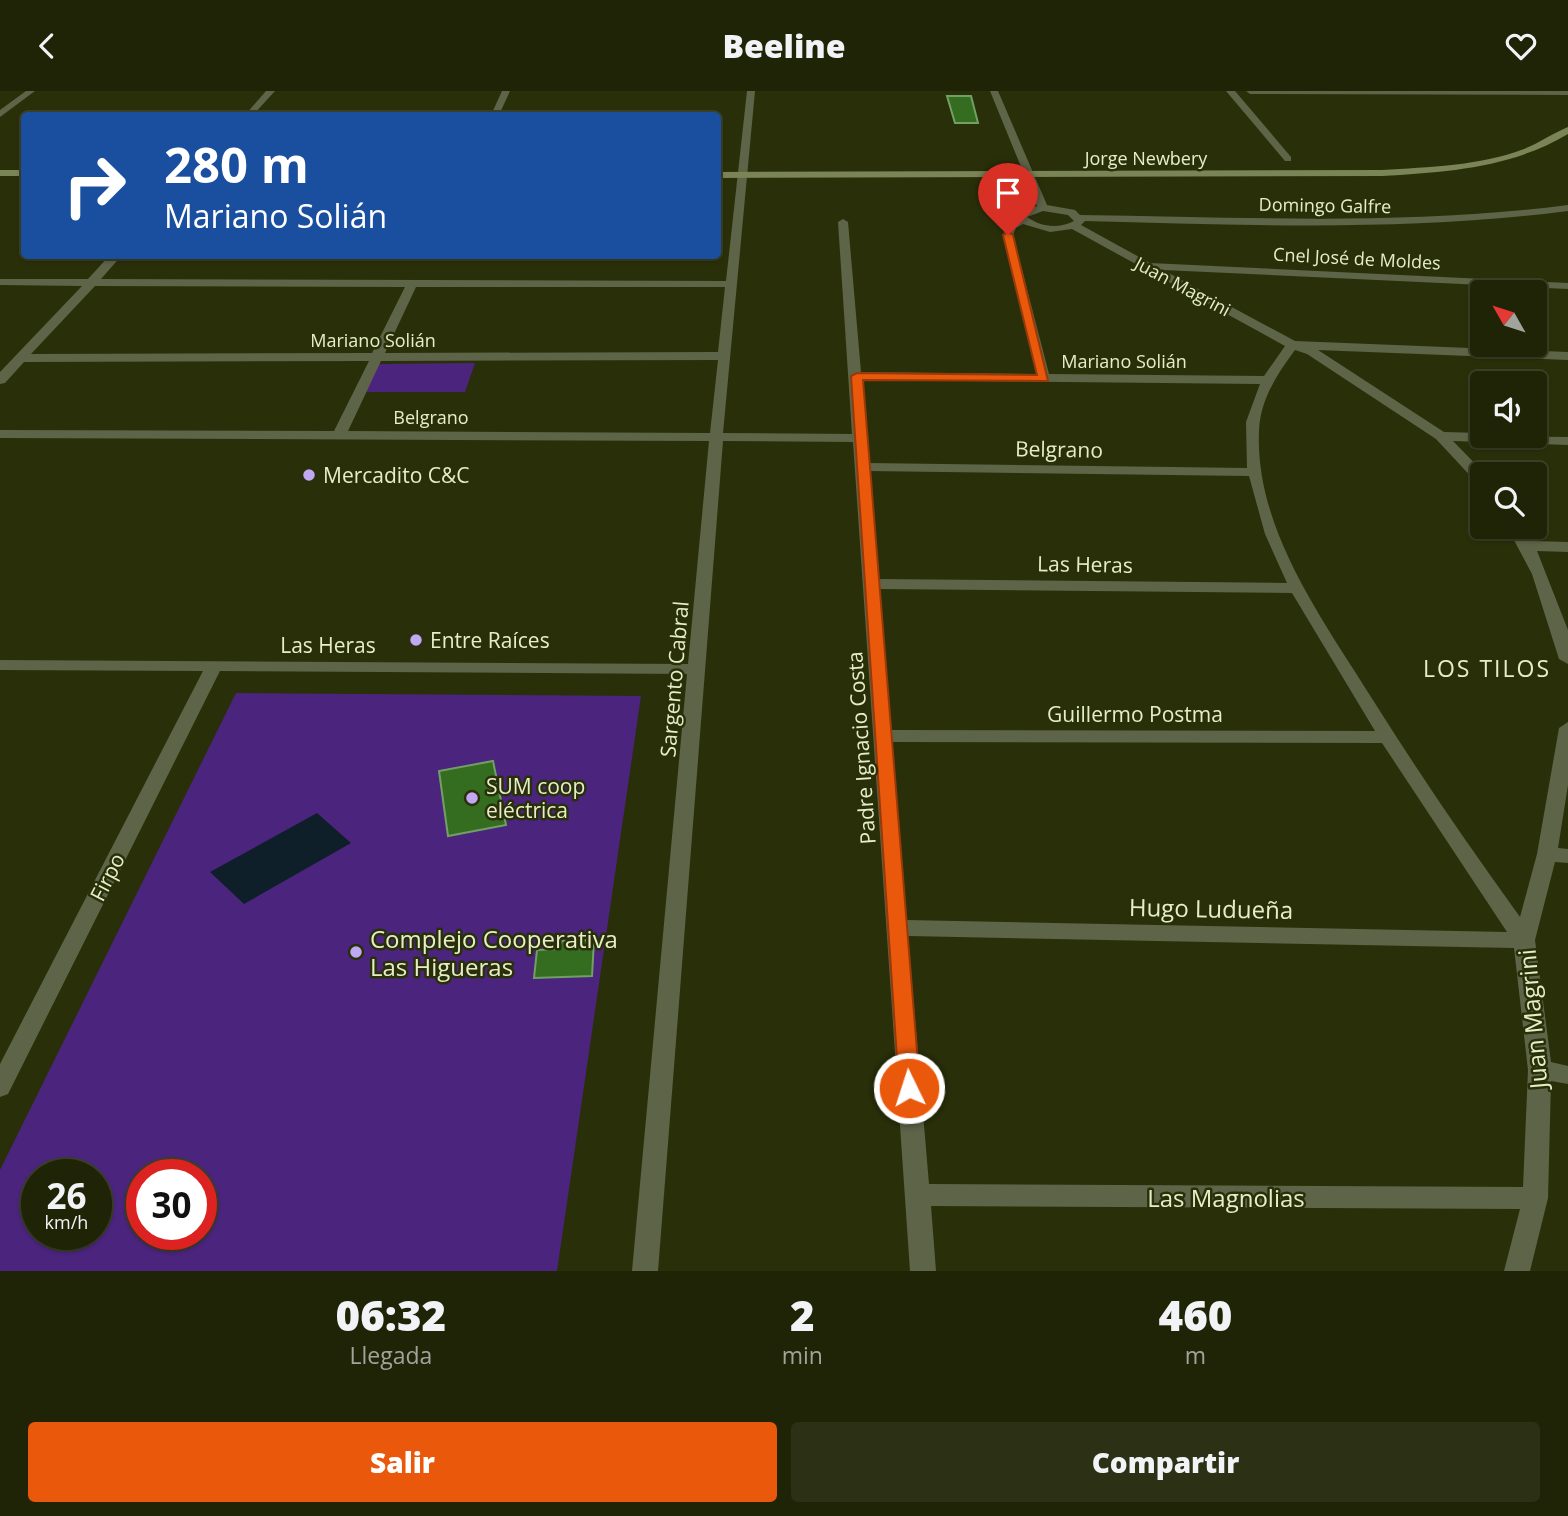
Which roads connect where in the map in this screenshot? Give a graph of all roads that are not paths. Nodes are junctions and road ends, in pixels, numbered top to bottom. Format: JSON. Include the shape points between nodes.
{"nodes":[{"id":1,"x":31,"y":91,"type":"edge"},
{"id":2,"x":271,"y":91,"type":"edge"},
{"id":3,"x":506,"y":91,"type":"edge"},
{"id":4,"x":751,"y":91,"type":"edge"},
{"id":5,"x":994,"y":91,"type":"edge"},
{"id":6,"x":1230,"y":91,"type":"edge"},
{"id":7,"x":1250,"y":91,"type":"edge"},
{"id":8,"x":1568,"y":92,"type":"edge"},
{"id":9,"x":251,"y":112,"type":"edge"},
{"id":10,"x":496,"y":112,"type":"edge"},
{"id":11,"x":0,"y":114,"type":"edge"},
{"id":12,"x":1568,"y":130,"type":"edge"},
{"id":13,"x":1288,"y":159,"type":"dead end"},
{"id":14,"x":0,"y":173,"type":"edge"},
{"id":15,"x":21,"y":173,"type":"edge"},
{"id":16,"x":1027,"y":173,"type":"junction"},
{"id":17,"x":721,"y":175,"type":"edge"},
{"id":18,"x":742,"y":175,"type":"junction"},
{"id":19,"x":1043,"y":208,"type":"junction"},
{"id":20,"x":1568,"y":208,"type":"edge"},
{"id":21,"x":1022,"y":220,"type":"junction"},
{"id":22,"x":843,"y":222,"type":"dead end"},
{"id":23,"x":1077,"y":222,"type":"junction"},
{"id":24,"x":113,"y":259,"type":"edge"},
{"id":25,"x":1143,"y":265,"type":"junction"},
{"id":26,"x":0,"y":282,"type":"edge"},
{"id":27,"x":92,"y":282,"type":"junction"},
{"id":28,"x":412,"y":283,"type":"junction"},
{"id":29,"x":732,"y":284,"type":"junction"},
{"id":30,"x":1568,"y":286,"type":"edge"},
{"id":31,"x":1292,"y":345,"type":"junction"},
{"id":32,"x":726,"y":356,"type":"junction"},
{"id":33,"x":1568,"y":356,"type":"edge"},
{"id":34,"x":378,"y":357,"type":"junction"},
{"id":35,"x":21,"y":358,"type":"junction"},
{"id":36,"x":857,"y":376,"type":"junction"},
{"id":37,"x":1044,"y":378,"type":"junction"},
{"id":38,"x":0,"y":380,"type":"edge"},
{"id":39,"x":1265,"y":380,"type":"junction"},
{"id":40,"x":0,"y":434,"type":"edge"},
{"id":41,"x":339,"y":436,"type":"junction"},
{"id":42,"x":1441,"y":436,"type":"junction"},
{"id":43,"x":716,"y":438,"type":"junction"},
{"id":44,"x":862,"y":438,"type":"junction"},
{"id":45,"x":1568,"y":441,"type":"edge"},
{"id":46,"x":864,"y":467,"type":"junction"},
{"id":47,"x":1470,"y":467,"type":"edge"},
{"id":48,"x":1254,"y":472,"type":"junction"},
{"id":49,"x":1523,"y":539,"type":"edge"},
{"id":50,"x":1528,"y":546,"type":"junction"},
{"id":51,"x":1568,"y":547,"type":"edge"},
{"id":52,"x":872,"y":584,"type":"junction"},
{"id":53,"x":1297,"y":588,"type":"junction"},
{"id":54,"x":1568,"y":659,"type":"edge"},
{"id":55,"x":0,"y":665,"type":"edge"},
{"id":56,"x":214,"y":667,"type":"junction"},
{"id":57,"x":698,"y":669,"type":"junction"},
{"id":58,"x":1568,"y":728,"type":"edge"},
{"id":59,"x":883,"y":736,"type":"junction"},
{"id":60,"x":1387,"y":737,"type":"junction"},
{"id":61,"x":1558,"y":855,"type":"edge"},
{"id":62,"x":898,"y":928,"type":"junction"},
{"id":63,"x":1524,"y":940,"type":"junction"},
{"id":64,"x":8,"y":1056,"type":"edge"},
{"id":65,"x":1540,"y":1070,"type":"junction"},
{"id":66,"x":1568,"y":1075,"type":"edge"},
{"id":67,"x":0,"y":1087,"type":"edge"},
{"id":68,"x":917,"y":1195,"type":"junction"},
{"id":69,"x":1535,"y":1199,"type":"junction"},
{"id":70,"x":645,"y":1271,"type":"edge"},
{"id":71,"x":923,"y":1271,"type":"edge"},
{"id":72,"x":1517,"y":1271,"type":"edge"}],
"edges":[{"from":1,"to":11,"type":"street"},
{"from":2,"to":9,"type":"street"},
{"from":3,"to":10,"type":"street"},
{"from":4,"to":18,"type":"street","name":"Sargento Cabral"},
{"from":5,"to":16,"type":"street"},
{"from":6,"to":13,"type":"street"},
{"from":7,"to":8,"type":"street"},
{"from":12,"to":16,"type":"main road","name":"Jorge Newbery","via":[[1543,146],[1513,156],[1432,170]]},
{"from":14,"to":15,"type":"main road"},
{"from":16,"to":18,"type":"main road","name":"Jorge Newbery"},
{"from":16,"to":19,"type":"street"},
{"from":17,"to":18,"type":"main road","name":"Jorge Newbery"},
{"from":18,"to":29,"type":"street","name":"Sargento Cabral"},
{"from":19,"to":21,"type":"street","via":[[1027,212]]},
{"from":19,"to":23,"type":"street","via":[[1062,209]]},
{"from":20,"to":23,"type":"street","name":"Domingo Galfre","via":[[1395,224]]},
{"from":21,"to":23,"type":"street","name":"Domingo Galfre","via":[[1048,228]]},
{"from":21,"to":37,"type":"street","via":[[1011,226],[1008,235]]},
{"from":22,"to":36,"type":"street","name":"Padre Ignacio Costa"},
{"from":23,"to":25,"type":"street","name":"Juan Magrini"},
{"from":24,"to":27,"type":"street"},
{"from":25,"to":30,"type":"street","name":"Cnel José de Moldes"},
{"from":25,"to":31,"type":"street","name":"Juan Magrini"},
{"from":26,"to":27,"type":"street"},
{"from":27,"to":28,"type":"street"},
{"from":27,"to":35,"type":"street"},
{"from":28,"to":29,"type":"street"},
{"from":28,"to":34,"type":"street"},
{"from":29,"to":32,"type":"street","name":"Sargento Cabral"},
{"from":31,"to":33,"type":"street"},
{"from":31,"to":39,"type":"street"},
{"from":31,"to":42,"type":"street","name":"Juan Magrini","via":[[1311,351]]},
{"from":32,"to":34,"type":"street","name":"Mariano Solián"},
{"from":32,"to":43,"type":"street","name":"Sargento Cabral"},
{"from":34,"to":35,"type":"street","name":"Mariano Solián"},
{"from":34,"to":41,"type":"street"},
{"from":35,"to":38,"type":"street"},
{"from":36,"to":37,"type":"street","name":"Mariano Solián"},
{"from":36,"to":44,"type":"street","name":"Padre Ignacio Costa"},
{"from":37,"to":39,"type":"street","name":"Mariano Solián"},
{"from":39,"to":48,"type":"street","via":[[1252,432]]},
{"from":40,"to":41,"type":"street","name":"Belgrano"},
{"from":41,"to":43,"type":"street","name":"Belgrano"},
{"from":42,"to":45,"type":"street"},
{"from":42,"to":47,"type":"street","name":"Juan Magrini"},
{"from":43,"to":44,"type":"street","name":"Belgrano"},
{"from":43,"to":57,"type":"street","name":"Sargento Cabral"},
{"from":44,"to":46,"type":"street","name":"Padre Ignacio Costa"},
{"from":46,"to":48,"type":"street","name":"Belgrano"},
{"from":46,"to":52,"type":"street","name":"Padre Ignacio Costa"},
{"from":48,"to":53,"type":"street","via":[[1269,530]]},
{"from":49,"to":50,"type":"street"},
{"from":50,"to":51,"type":"street"},
{"from":50,"to":54,"type":"street"},
{"from":52,"to":53,"type":"street","name":"Las Heras"},
{"from":52,"to":59,"type":"street","name":"Padre Ignacio Costa"},
{"from":53,"to":60,"type":"street"},
{"from":55,"to":56,"type":"street","name":"Las Heras"},
{"from":56,"to":57,"type":"street","name":"Las Heras"},
{"from":56,"to":64,"type":"street","name":"Firpo"},
{"from":57,"to":70,"type":"street","name":"Sargento Cabral"},
{"from":58,"to":61,"type":"street","name":"Juan Magrini"},
{"from":59,"to":60,"type":"street","name":"Guillermo Postma"},
{"from":59,"to":62,"type":"street","name":"Padre Ignacio Costa"},
{"from":60,"to":63,"type":"street"},
{"from":61,"to":63,"type":"street","name":"Juan Magrini"},
{"from":62,"to":63,"type":"street","name":"Hugo Ludueña"},
{"from":62,"to":68,"type":"street","name":"Padre Ignacio Costa"},
{"from":63,"to":65,"type":"street","name":"Juan Magrini"},
{"from":64,"to":67,"type":"street","name":"Firpo"},
{"from":65,"to":66,"type":"street"},
{"from":65,"to":69,"type":"street","name":"Juan Magrini"},
{"from":68,"to":69,"type":"street","name":"Las Magnolias"},
{"from":68,"to":71,"type":"street","name":"Padre Ignacio Costa"},
{"from":69,"to":72,"type":"street","name":"Juan Magrini"}]}
